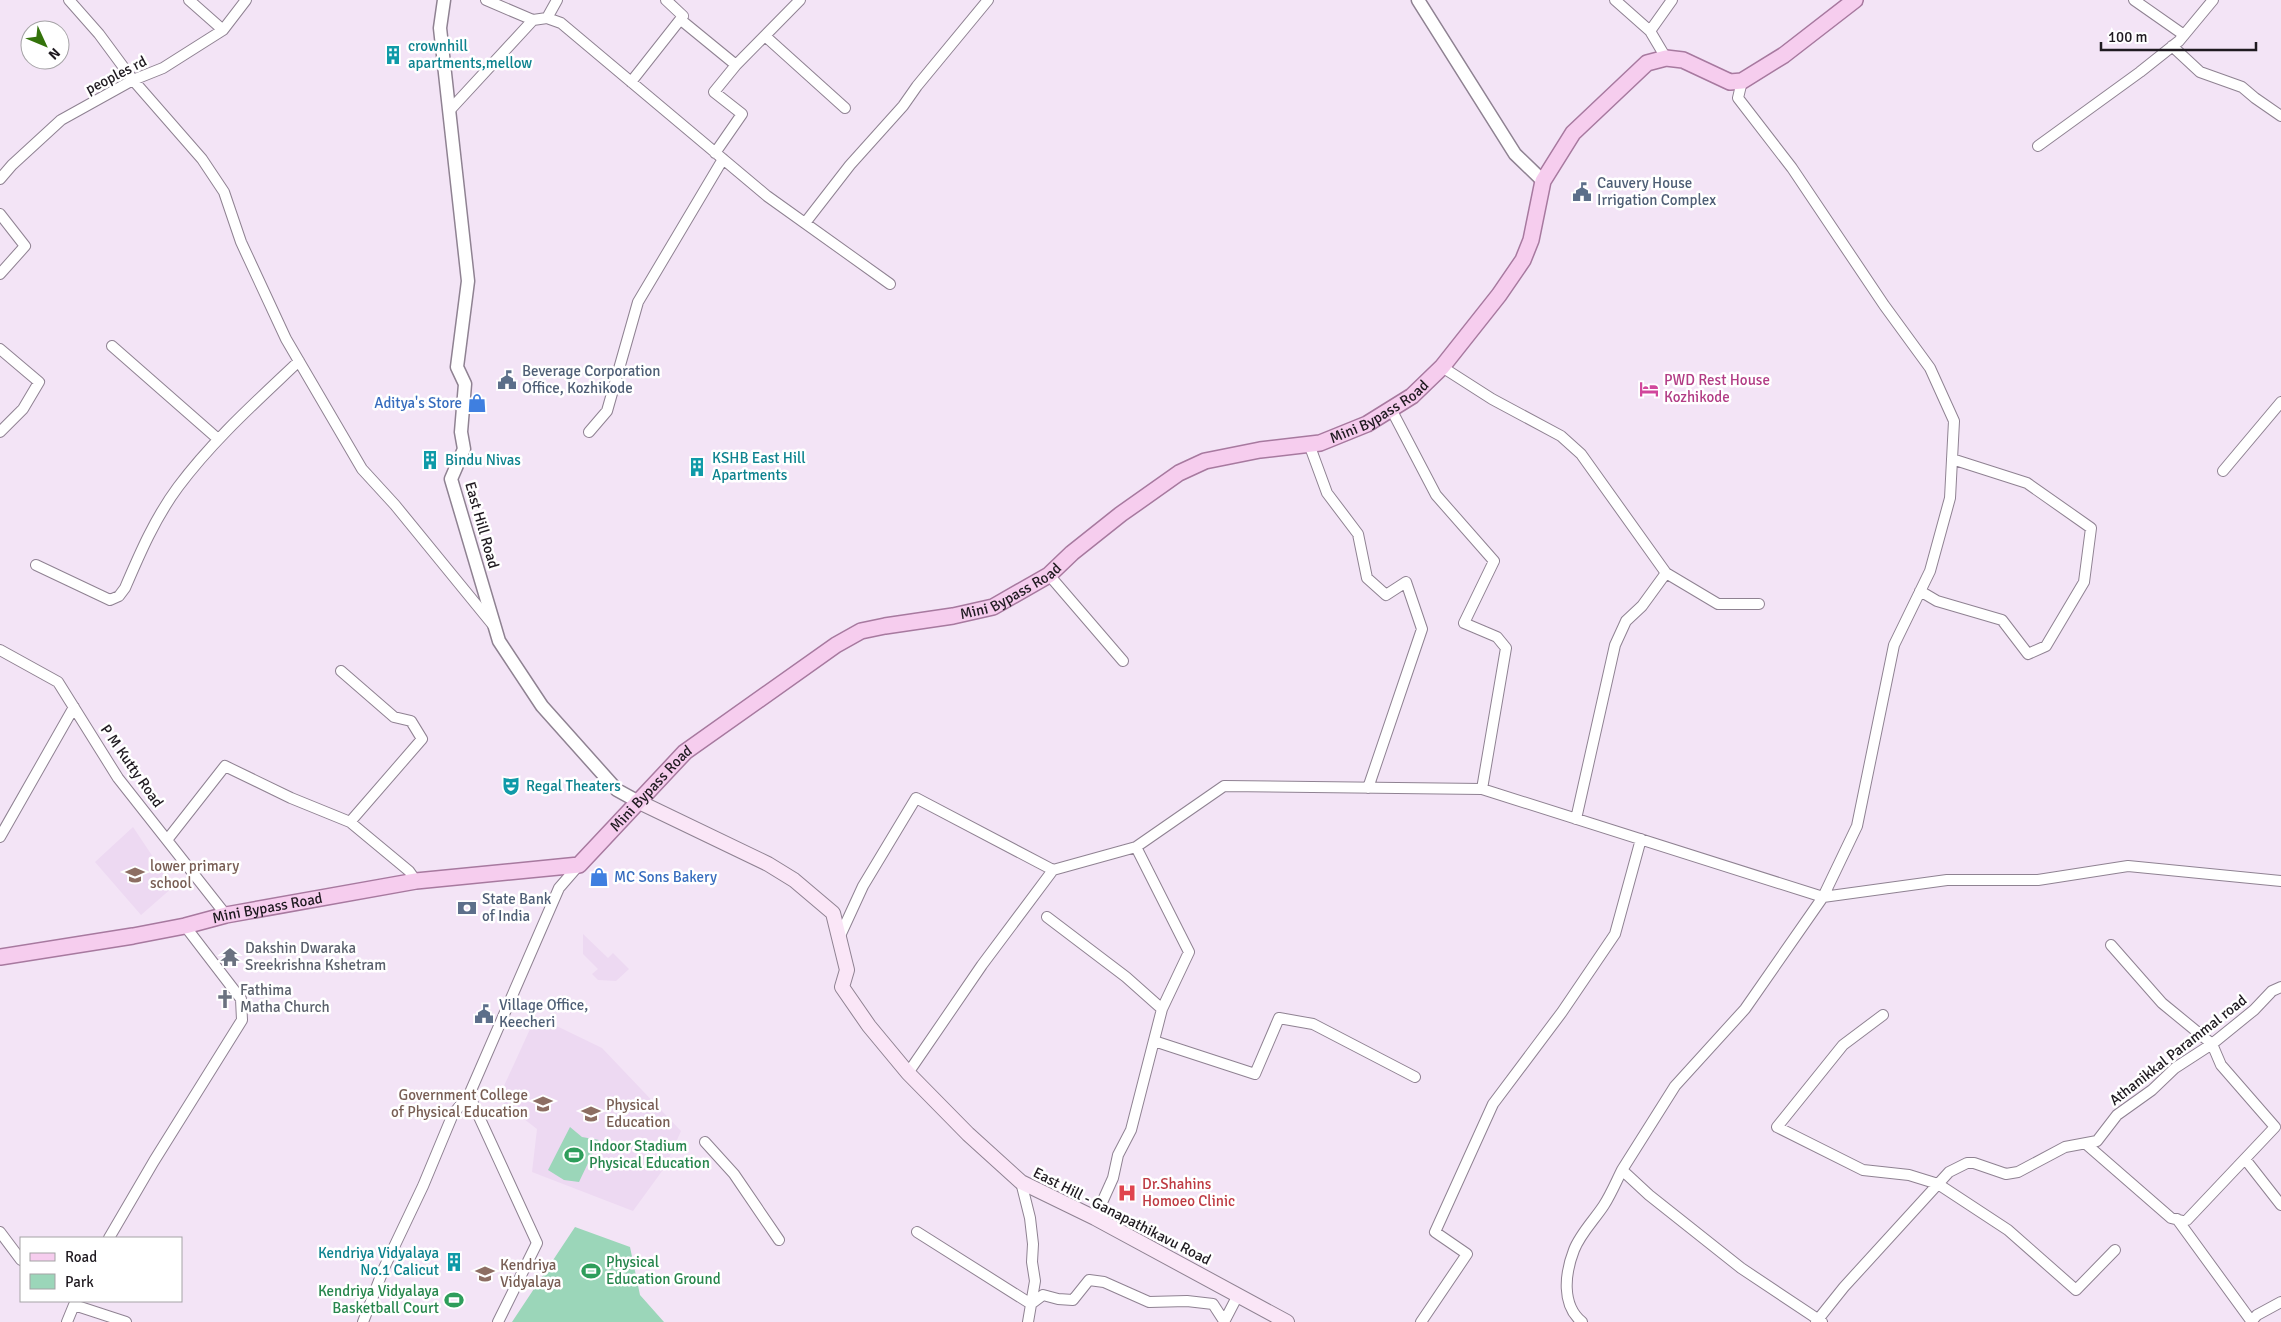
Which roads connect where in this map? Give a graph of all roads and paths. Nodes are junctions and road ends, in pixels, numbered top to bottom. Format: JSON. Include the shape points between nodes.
{"nodes":[{"id":1,"x":69,"y":0,"type":"edge"},
{"id":2,"x":189,"y":0,"type":"edge"},
{"id":3,"x":246,"y":0,"type":"edge"},
{"id":4,"x":444,"y":0,"type":"edge"},
{"id":5,"x":486,"y":0,"type":"edge"},
{"id":6,"x":557,"y":0,"type":"edge"},
{"id":7,"x":666,"y":0,"type":"edge"},
{"id":8,"x":800,"y":0,"type":"edge"},
{"id":9,"x":988,"y":0,"type":"edge"},
{"id":10,"x":1418,"y":0,"type":"edge"},
{"id":11,"x":1615,"y":0,"type":"edge"},
{"id":12,"x":1672,"y":0,"type":"edge"},
{"id":13,"x":1855,"y":0,"type":"edge"},
{"id":14,"x":2134,"y":0,"type":"edge"},
{"id":15,"x":2213,"y":0,"type":"edge"},
{"id":16,"x":547,"y":18,"type":"junction"},
{"id":17,"x":533,"y":20,"type":"junction"},
{"id":18,"x":680,"y":20,"type":"junction"},
{"id":19,"x":223,"y":30,"type":"junction"},
{"id":20,"x":1650,"y":31,"type":"junction"},
{"id":21,"x":2184,"y":35,"type":"junction"},
{"id":22,"x":765,"y":36,"type":"junction"},
{"id":23,"x":2172,"y":46,"type":"junction"},
{"id":24,"x":1666,"y":58,"type":"junction"},
{"id":25,"x":736,"y":65,"type":"junction"},
{"id":26,"x":133,"y":80,"type":"junction"},
{"id":27,"x":1742,"y":81,"type":"junction"},
{"id":28,"x":631,"y":82,"type":"junction"},
{"id":29,"x":845,"y":108,"type":"dead end"},
{"id":30,"x":450,"y":111,"type":"junction"},
{"id":31,"x":2281,"y":116,"type":"edge"},
{"id":32,"x":2038,"y":146,"type":"dead end"},
{"id":33,"x":719,"y":156,"type":"junction"},
{"id":34,"x":0,"y":179,"type":"edge"},
{"id":35,"x":1543,"y":181,"type":"junction"},
{"id":36,"x":0,"y":214,"type":"edge"},
{"id":37,"x":805,"y":223,"type":"junction"},
{"id":38,"x":0,"y":274,"type":"edge"},
{"id":39,"x":890,"y":284,"type":"dead end"},
{"id":40,"x":112,"y":346,"type":"dead end"},
{"id":41,"x":0,"y":349,"type":"edge"},
{"id":42,"x":299,"y":361,"type":"junction"},
{"id":43,"x":1442,"y":366,"type":"junction"},
{"id":44,"x":2281,"y":402,"type":"edge"},
{"id":45,"x":1391,"y":409,"type":"junction"},
{"id":46,"x":0,"y":432,"type":"edge"},
{"id":47,"x":589,"y":432,"type":"dead end"},
{"id":48,"x":218,"y":439,"type":"junction"},
{"id":49,"x":1309,"y":444,"type":"junction"},
{"id":50,"x":1952,"y":459,"type":"junction"},
{"id":51,"x":2223,"y":471,"type":"dead end"},
{"id":52,"x":36,"y":565,"type":"dead end"},
{"id":53,"x":1666,"y":573,"type":"junction"},
{"id":54,"x":1050,"y":575,"type":"junction"},
{"id":55,"x":1920,"y":591,"type":"junction"},
{"id":56,"x":1759,"y":604,"type":"dead end"},
{"id":57,"x":494,"y":627,"type":"junction"},
{"id":58,"x":0,"y":650,"type":"edge"},
{"id":59,"x":1123,"y":661,"type":"dead end"},
{"id":60,"x":341,"y":671,"type":"dead end"},
{"id":61,"x":74,"y":707,"type":"junction"},
{"id":62,"x":1368,"y":788,"type":"junction"},
{"id":63,"x":1482,"y":789,"type":"junction"},
{"id":64,"x":637,"y":801,"type":"junction"},
{"id":65,"x":1576,"y":819,"type":"junction"},
{"id":66,"x":350,"y":822,"type":"junction"},
{"id":67,"x":0,"y":837,"type":"edge"},
{"id":68,"x":1641,"y":839,"type":"junction"},
{"id":69,"x":167,"y":840,"type":"junction"},
{"id":70,"x":1136,"y":847,"type":"junction"},
{"id":71,"x":579,"y":865,"type":"junction"},
{"id":72,"x":1053,"y":870,"type":"junction"},
{"id":73,"x":416,"y":881,"type":"junction"},
{"id":74,"x":2281,"y":881,"type":"edge"},
{"id":75,"x":1823,"y":897,"type":"junction"},
{"id":76,"x":226,"y":915,"type":"junction"},
{"id":77,"x":1047,"y":917,"type":"dead end"},
{"id":78,"x":185,"y":926,"type":"junction"},
{"id":79,"x":840,"y":936,"type":"junction"},
{"id":80,"x":2111,"y":945,"type":"dead end"},
{"id":81,"x":0,"y":957,"type":"edge"},
{"id":82,"x":2281,"y":987,"type":"edge"},
{"id":83,"x":1162,"y":1008,"type":"junction"},
{"id":84,"x":1883,"y":1015,"type":"dead end"},
{"id":85,"x":1154,"y":1041,"type":"junction"},
{"id":86,"x":2212,"y":1044,"type":"junction"},
{"id":87,"x":908,"y":1073,"type":"junction"},
{"id":88,"x":1415,"y":1077,"type":"dead end"},
{"id":89,"x":469,"y":1095,"type":"junction"},
{"id":90,"x":705,"y":1142,"type":"dead end"},
{"id":91,"x":2086,"y":1144,"type":"junction"},
{"id":92,"x":2245,"y":1159,"type":"junction"},
{"id":93,"x":1622,"y":1170,"type":"junction"},
{"id":94,"x":1021,"y":1182,"type":"junction"},
{"id":95,"x":1938,"y":1184,"type":"junction"},
{"id":96,"x":2281,"y":1206,"type":"edge"},
{"id":97,"x":1095,"y":1218,"type":"junction"},
{"id":98,"x":2176,"y":1219,"type":"junction"},
{"id":99,"x":0,"y":1232,"type":"edge"},
{"id":100,"x":917,"y":1232,"type":"dead end"},
{"id":101,"x":110,"y":1237,"type":"edge"},
{"id":102,"x":779,"y":1240,"type":"dead end"},
{"id":103,"x":2115,"y":1250,"type":"dead end"},
{"id":104,"x":20,"y":1259,"type":"edge"},
{"id":105,"x":1238,"y":1295,"type":"junction"},
{"id":106,"x":73,"y":1302,"type":"edge"},
{"id":107,"x":2281,"y":1302,"type":"edge"},
{"id":108,"x":1031,"y":1304,"type":"junction"},
{"id":109,"x":1819,"y":1321,"type":"edge"},
{"id":110,"x":2252,"y":1321,"type":"edge"},
{"id":111,"x":66,"y":1322,"type":"edge"},
{"id":112,"x":126,"y":1322,"type":"edge"},
{"id":113,"x":363,"y":1322,"type":"edge"},
{"id":114,"x":498,"y":1322,"type":"edge"},
{"id":115,"x":1028,"y":1322,"type":"edge"},
{"id":116,"x":1224,"y":1322,"type":"edge"},
{"id":117,"x":1287,"y":1322,"type":"edge"},
{"id":118,"x":1421,"y":1322,"type":"edge"},
{"id":119,"x":1582,"y":1322,"type":"edge"}],
"edges":[{"from":1,"to":26,"type":"street"},
{"from":2,"to":19,"type":"street"},
{"from":3,"to":19,"type":"street","name":"peoples rd"},
{"from":4,"to":30,"type":"street","name":"East Hill Road","via":[[440,28]]},
{"from":5,"to":17,"type":"street"},
{"from":6,"to":16,"type":"street"},
{"from":7,"to":18,"type":"street","via":[[683,16]]},
{"from":8,"to":22,"type":"street"},
{"from":9,"to":37,"type":"street"},
{"from":10,"to":35,"type":"street","via":[[1515,154]]},
{"from":11,"to":20,"type":"street"},
{"from":12,"to":20,"type":"street"},
{"from":13,"to":27,"type":"main road","via":[[1784,56]]},
{"from":14,"to":21,"type":"street"},
{"from":15,"to":21,"type":"street"},
{"from":16,"to":17,"type":"street"},
{"from":16,"to":28,"type":"street","via":[[561,23]]},
{"from":17,"to":30,"type":"street"},
{"from":18,"to":25,"type":"street"},
{"from":18,"to":28,"type":"street"},
{"from":19,"to":26,"type":"street","name":"peoples rd","via":[[163,68]]},
{"from":20,"to":24,"type":"street"},
{"from":21,"to":23,"type":"street"},
{"from":22,"to":25,"type":"street"},
{"from":22,"to":29,"type":"street"},
{"from":23,"to":31,"type":"street","via":[[2200,72],[2242,87]]},
{"from":23,"to":32,"type":"street"},
{"from":24,"to":27,"type":"main road","via":[[1683,60],[1730,82]]},
{"from":24,"to":35,"type":"main road","name":"Mini Bypass Road","via":[[1647,63],[1573,133]]},
{"from":25,"to":33,"type":"street","via":[[714,92],[742,114]]},
{"from":26,"to":34,"type":"street","name":"peoples rd","via":[[61,120]]},
{"from":26,"to":42,"type":"street","via":[[202,159],[224,192],[241,242]]},
{"from":27,"to":50,"type":"street","via":[[1738,98],[1792,168],[1930,368],[1954,421]]},
{"from":28,"to":33,"type":"street"},
{"from":30,"to":57,"type":"street","name":"East Hill Road","via":[[468,281],[457,367],[465,384],[461,432],[464,449],[451,479]]},
{"from":33,"to":37,"type":"street"},
{"from":33,"to":47,"type":"street","via":[[638,302],[607,411]]},
{"from":35,"to":43,"type":"main road","name":"Mini Bypass Road","via":[[1531,240],[1523,260]]},
{"from":36,"to":38,"type":"street","via":[[25,246]]},
{"from":37,"to":39,"type":"street"},
{"from":40,"to":48,"type":"street"},
{"from":41,"to":46,"type":"street","via":[[39,382],[23,409]]},
{"from":42,"to":48,"type":"street"},
{"from":42,"to":57,"type":"street","via":[[362,469]]},
{"from":43,"to":45,"type":"main road","name":"Mini Bypass Road","via":[[1412,396]]},
{"from":43,"to":53,"type":"street","via":[[1492,399],[1561,436],[1581,454]]},
{"from":44,"to":51,"type":"street"},
{"from":45,"to":49,"type":"main road","name":"Mini Bypass Road","via":[[1367,424],[1320,443]]},
{"from":45,"to":63,"type":"street","via":[[1436,495],[1494,561],[1464,623],[1497,637],[1506,648]]},
{"from":48,"to":52,"type":"street","via":[[177,488],[148,535],[119,596],[110,600]]},
{"from":49,"to":54,"type":"main road","name":"Mini Bypass Road","via":[[1214,459],[1179,473],[1114,520]]},
{"from":49,"to":62,"type":"street","via":[[1327,493],[1358,534],[1367,578],[1386,595],[1406,582],[1422,629]]},
{"from":50,"to":55,"type":"street","via":[[1950,498],[1930,571]]},
{"from":50,"to":55,"type":"street","via":[[2027,483],[2091,528],[2084,582],[2046,646],[2028,654],[2002,620],[1937,601]]},
{"from":53,"to":56,"type":"street","via":[[1718,604]]},
{"from":53,"to":65,"type":"street","via":[[1642,606],[1626,621],[1615,645]]},
{"from":54,"to":59,"type":"street"},
{"from":54,"to":64,"type":"main road","name":"Mini Bypass Road","via":[[993,607],[861,631],[763,694],[685,752]]},
{"from":55,"to":75,"type":"street","via":[[1894,645],[1857,826]]},
{"from":57,"to":64,"type":"street","name":"East Hill Road","via":[[498,641],[542,706],[617,790]]},
{"from":58,"to":61,"type":"street","name":"P M Kutty Road","via":[[58,682]]},
{"from":60,"to":66,"type":"street","via":[[394,717],[411,721],[422,739]]},
{"from":61,"to":67,"type":"street"},
{"from":61,"to":69,"type":"street","name":"P M Kutty Road","via":[[118,778]]},
{"from":62,"to":63,"type":"street"},
{"from":62,"to":70,"type":"street","via":[[1224,786]]},
{"from":63,"to":65,"type":"street"},
{"from":64,"to":71,"type":"main road","name":"Mini Bypass Road"},
{"from":64,"to":79,"type":"main road","name":"East Hill - Ganapathikavu Road","via":[[768,864],[794,880],[834,913]]},
{"from":65,"to":68,"type":"street"},
{"from":66,"to":69,"type":"street","via":[[225,766]]},
{"from":66,"to":73,"type":"street","via":[[409,871]]},
{"from":68,"to":75,"type":"street"},
{"from":68,"to":118,"type":"street","via":[[1615,934],[1493,1104],[1435,1232],[1467,1254]]},
{"from":69,"to":76,"type":"street","name":"P M Kutty Road"},
{"from":70,"to":72,"type":"street"},
{"from":70,"to":83,"type":"street","via":[[1189,952]]},
{"from":71,"to":73,"type":"main road","name":"Mini Bypass Road"},
{"from":71,"to":89,"type":"street","via":[[559,888]]},
{"from":72,"to":79,"type":"street","via":[[916,798],[863,886]]},
{"from":72,"to":87,"type":"street","via":[[982,965]]},
{"from":73,"to":76,"type":"main road","name":"Mini Bypass Road"},
{"from":74,"to":75,"type":"street","via":[[2128,866],[2038,880],[1947,880]]},
{"from":75,"to":93,"type":"street","via":[[1745,1009],[1676,1086]]},
{"from":76,"to":78,"type":"main road","name":"Mini Bypass Road"},
{"from":77,"to":83,"type":"street"},
{"from":78,"to":81,"type":"main road","name":"Mini Bypass Road"},
{"from":78,"to":101,"type":"street","via":[[241,1000],[242,1020]]},
{"from":79,"to":87,"type":"main road","name":"East Hill - Ganapathikavu Road","via":[[847,970],[842,987]]},
{"from":80,"to":86,"type":"street","via":[[2162,1002]]},
{"from":82,"to":86,"type":"street","name":"Athanikkal Parammal road"},
{"from":83,"to":85,"type":"street"},
{"from":84,"to":95,"type":"street","via":[[1843,1045],[1777,1127],[1863,1170],[1909,1175]]},
{"from":85,"to":88,"type":"street","via":[[1255,1074],[1279,1018],[1313,1024]]},
{"from":85,"to":97,"type":"street","via":[[1131,1130],[1118,1155],[1113,1178]]},
{"from":86,"to":91,"type":"street","name":"Athanikkal Parammal road","via":[[2175,1068],[2152,1090],[2117,1115],[2097,1141]]},
{"from":86,"to":92,"type":"street","via":[[2221,1065],[2275,1127]]},
{"from":87,"to":94,"type":"main road","name":"East Hill - Ganapathikavu Road"},
{"from":89,"to":113,"type":"street","via":[[453,1114]]},
{"from":89,"to":114,"type":"street","via":[[537,1243]]},
{"from":90,"to":102,"type":"street","via":[[734,1174]]},
{"from":91,"to":95,"type":"street","name":"Athanikkal Parammal road","via":[[2065,1147],[2018,1172],[2006,1174],[1967,1163],[1949,1172]]},
{"from":91,"to":98,"type":"street"},
{"from":92,"to":96,"type":"street"},
{"from":92,"to":98,"type":"street","via":[[2187,1220]]},
{"from":93,"to":109,"type":"street","via":[[1741,1268]]},
{"from":93,"to":119,"type":"street","via":[[1606,1202],[1574,1249],[1567,1297],[1574,1316]]},
{"from":94,"to":97,"type":"main road","name":"East Hill - Ganapathikavu Road"},
{"from":94,"to":108,"type":"street","via":[[1033,1244],[1035,1281]]},
{"from":95,"to":103,"type":"street","via":[[2008,1230],[2076,1290]]},
{"from":95,"to":109,"type":"street","name":"Athanikkal Parammal road","via":[[1844,1287]]},
{"from":97,"to":105,"type":"main road","name":"East Hill - Ganapathikavu Road"},
{"from":98,"to":110,"type":"street"},
{"from":99,"to":104,"type":"street"},
{"from":100,"to":108,"type":"street"},
{"from":105,"to":116,"type":"street"},
{"from":105,"to":117,"type":"main road","name":"East Hill - Ganapathikavu Road"},
{"from":106,"to":111,"type":"street"},
{"from":106,"to":112,"type":"street"},
{"from":107,"to":110,"type":"street"},
{"from":108,"to":115,"type":"street"},
{"from":108,"to":116,"type":"street","via":[[1043,1296],[1072,1300],[1089,1280],[1104,1282],[1149,1302],[1213,1304]]}]}
